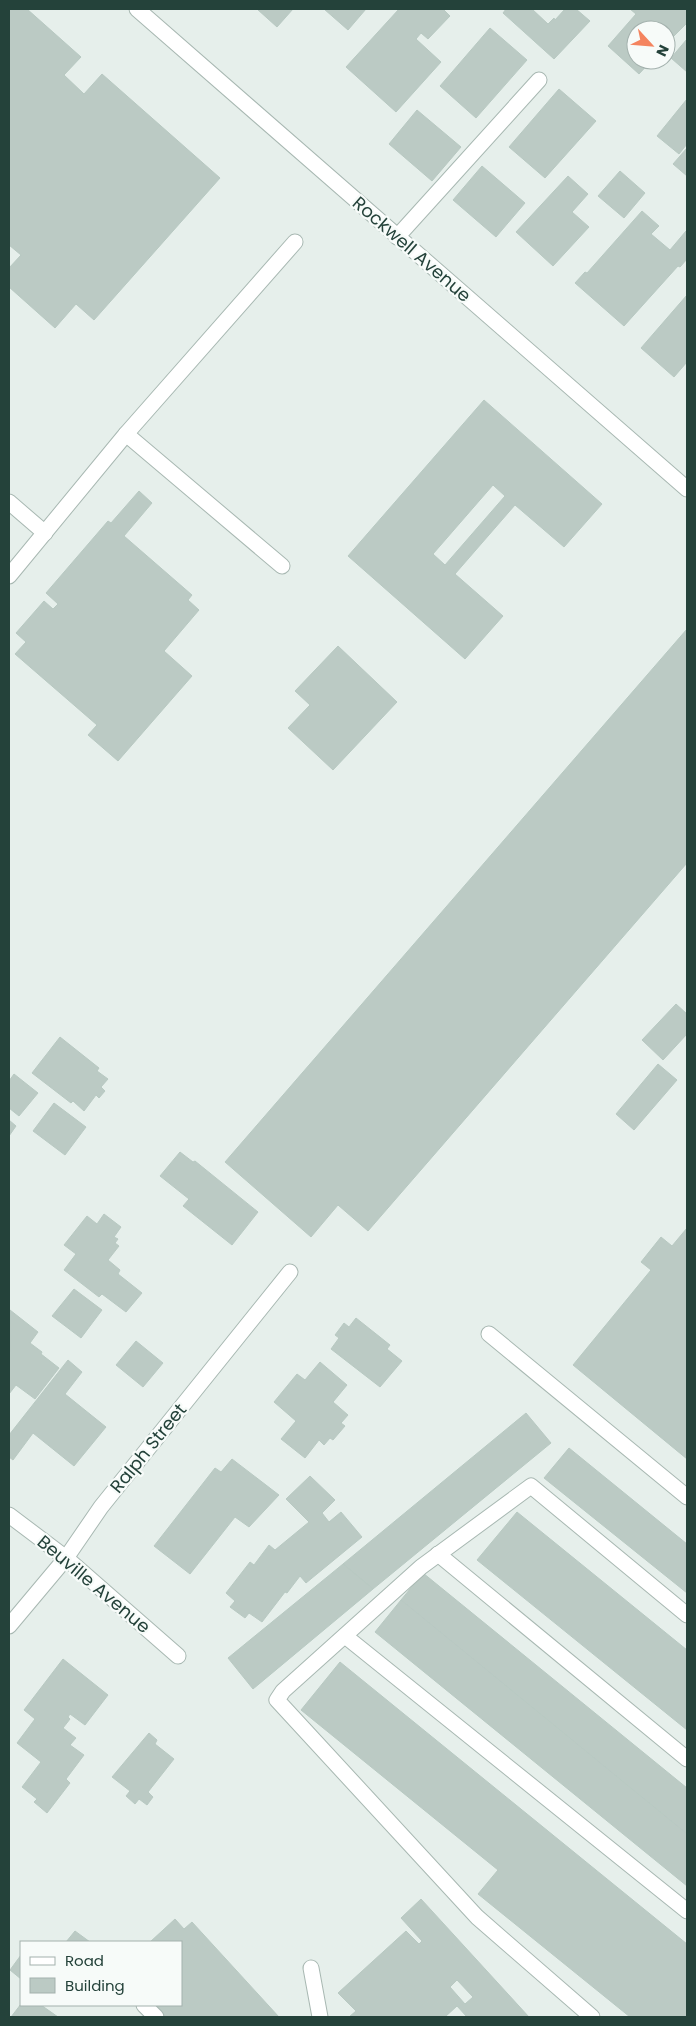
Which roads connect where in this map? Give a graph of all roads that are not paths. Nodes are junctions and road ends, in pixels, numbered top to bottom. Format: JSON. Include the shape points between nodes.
{"nodes":[{"id":1,"x":137,"y":9,"type":"edge"},
{"id":2,"x":539,"y":80,"type":"dead end"},
{"id":3,"x":398,"y":237,"type":"junction"},
{"id":4,"x":295,"y":242,"type":"dead end"},
{"id":5,"x":126,"y":434,"type":"junction"},
{"id":6,"x":687,"y":489,"type":"edge"},
{"id":7,"x":9,"y":502,"type":"edge"},
{"id":8,"x":45,"y":533,"type":"junction"},
{"id":9,"x":282,"y":566,"type":"dead end"},
{"id":10,"x":9,"y":576,"type":"edge"},
{"id":11,"x":290,"y":1272,"type":"dead end"},
{"id":12,"x":489,"y":1334,"type":"dead end"},
{"id":13,"x":687,"y":1497,"type":"edge"},
{"id":14,"x":9,"y":1515,"type":"edge"},
{"id":15,"x":438,"y":1554,"type":"junction"},
{"id":16,"x":66,"y":1558,"type":"junction"},
{"id":17,"x":687,"y":1615,"type":"edge"},
{"id":18,"x":9,"y":1626,"type":"edge"},
{"id":19,"x":345,"y":1636,"type":"junction"},
{"id":20,"x":178,"y":1656,"type":"dead end"},
{"id":21,"x":687,"y":1759,"type":"edge"},
{"id":22,"x":687,"y":1912,"type":"edge"},
{"id":23,"x":311,"y":1968,"type":"dead end"},
{"id":24,"x":145,"y":2006,"type":"edge"},
{"id":25,"x":156,"y":2017,"type":"edge"},
{"id":26,"x":320,"y":2017,"type":"edge"},
{"id":27,"x":592,"y":2017,"type":"edge"}],
"edges":[{"from":1,"to":3,"type":"street","name":"Rockwell Avenue"},
{"from":2,"to":3,"type":"street"},
{"from":3,"to":6,"type":"street","name":"Rockwell Avenue"},
{"from":4,"to":5,"type":"street"},
{"from":5,"to":8,"type":"street"},
{"from":5,"to":9,"type":"street"},
{"from":7,"to":8,"type":"street"},
{"from":8,"to":10,"type":"street"},
{"from":11,"to":16,"type":"street","name":"Ralph Street","via":[[101,1507]]},
{"from":12,"to":13,"type":"street"},
{"from":14,"to":16,"type":"street","name":"Beuville Avenue"},
{"from":15,"to":17,"type":"street","via":[[531,1486]]},
{"from":15,"to":19,"type":"street"},
{"from":15,"to":21,"type":"street"},
{"from":16,"to":18,"type":"street","name":"Ralph Street"},
{"from":16,"to":20,"type":"street","name":"Beuville Avenue"},
{"from":19,"to":22,"type":"street"},
{"from":19,"to":27,"type":"street","via":[[277,1700],[477,1917]]},
{"from":23,"to":26,"type":"street"},
{"from":24,"to":25,"type":"street"}]}
